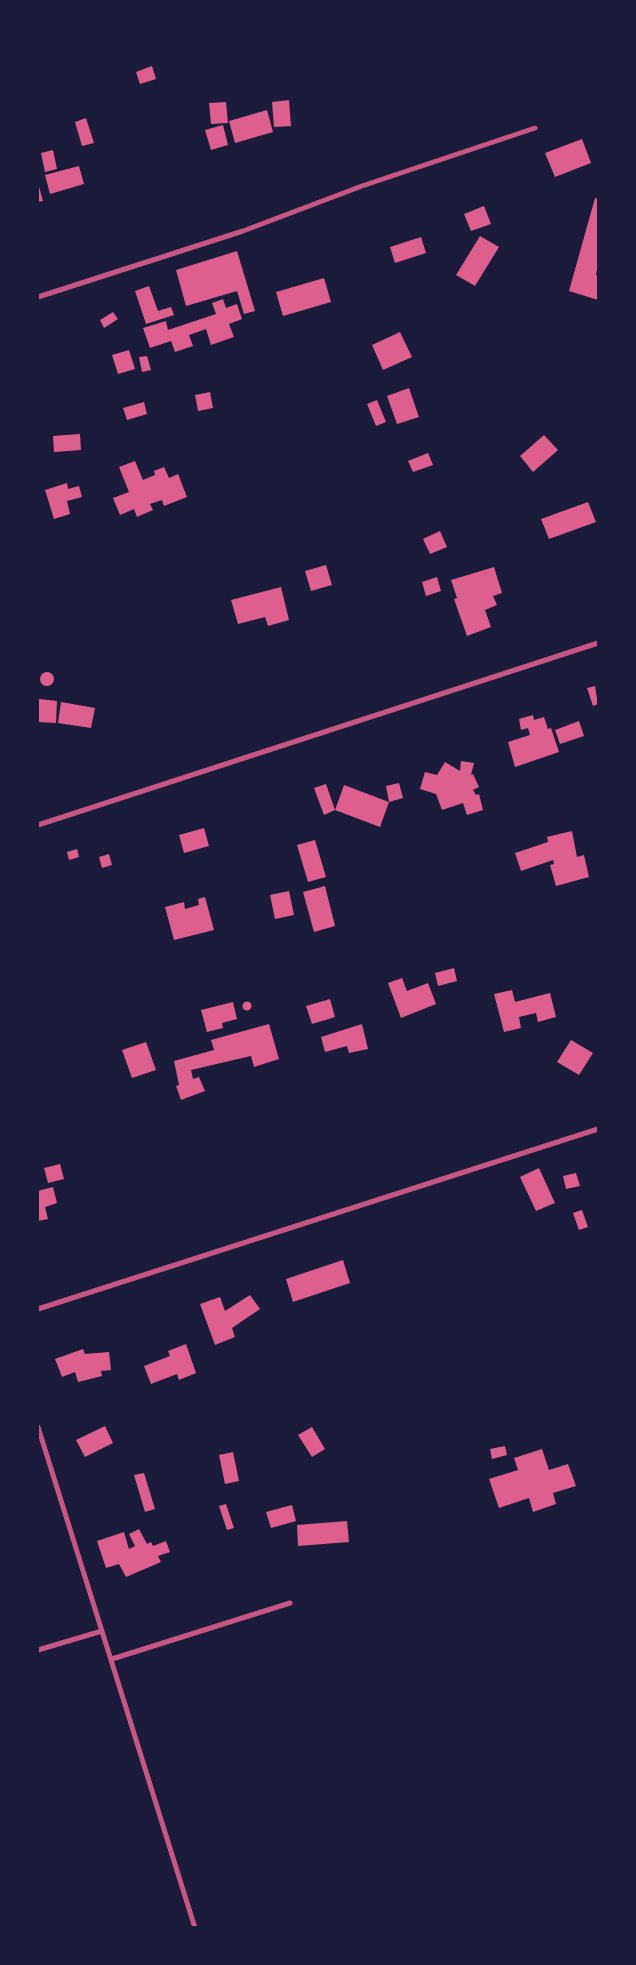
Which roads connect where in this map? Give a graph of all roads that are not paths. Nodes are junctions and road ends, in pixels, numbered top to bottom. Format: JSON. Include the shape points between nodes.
{"nodes":[{"id":1,"x":535,"y":128,"type":"dead end"},
{"id":2,"x":38,"y":296,"type":"edge"},
{"id":3,"x":598,"y":644,"type":"edge"},
{"id":4,"x":38,"y":825,"type":"edge"},
{"id":5,"x":598,"y":1129,"type":"edge"},
{"id":6,"x":38,"y":1309,"type":"edge"},
{"id":7,"x":38,"y":1426,"type":"edge"},
{"id":8,"x":290,"y":1603,"type":"dead end"},
{"id":9,"x":102,"y":1631,"type":"junction"},
{"id":10,"x":38,"y":1650,"type":"edge"},
{"id":11,"x":112,"y":1659,"type":"junction"},
{"id":12,"x":195,"y":1928,"type":"edge"}],
"edges":[{"from":1,"to":2,"type":"street","via":[[362,186],[243,231]]},
{"from":3,"to":4,"type":"street"},
{"from":5,"to":6,"type":"street"},
{"from":7,"to":9,"type":"street"},
{"from":8,"to":11,"type":"street"},
{"from":9,"to":10,"type":"street"},
{"from":9,"to":11,"type":"street"},
{"from":11,"to":12,"type":"street"}]}
